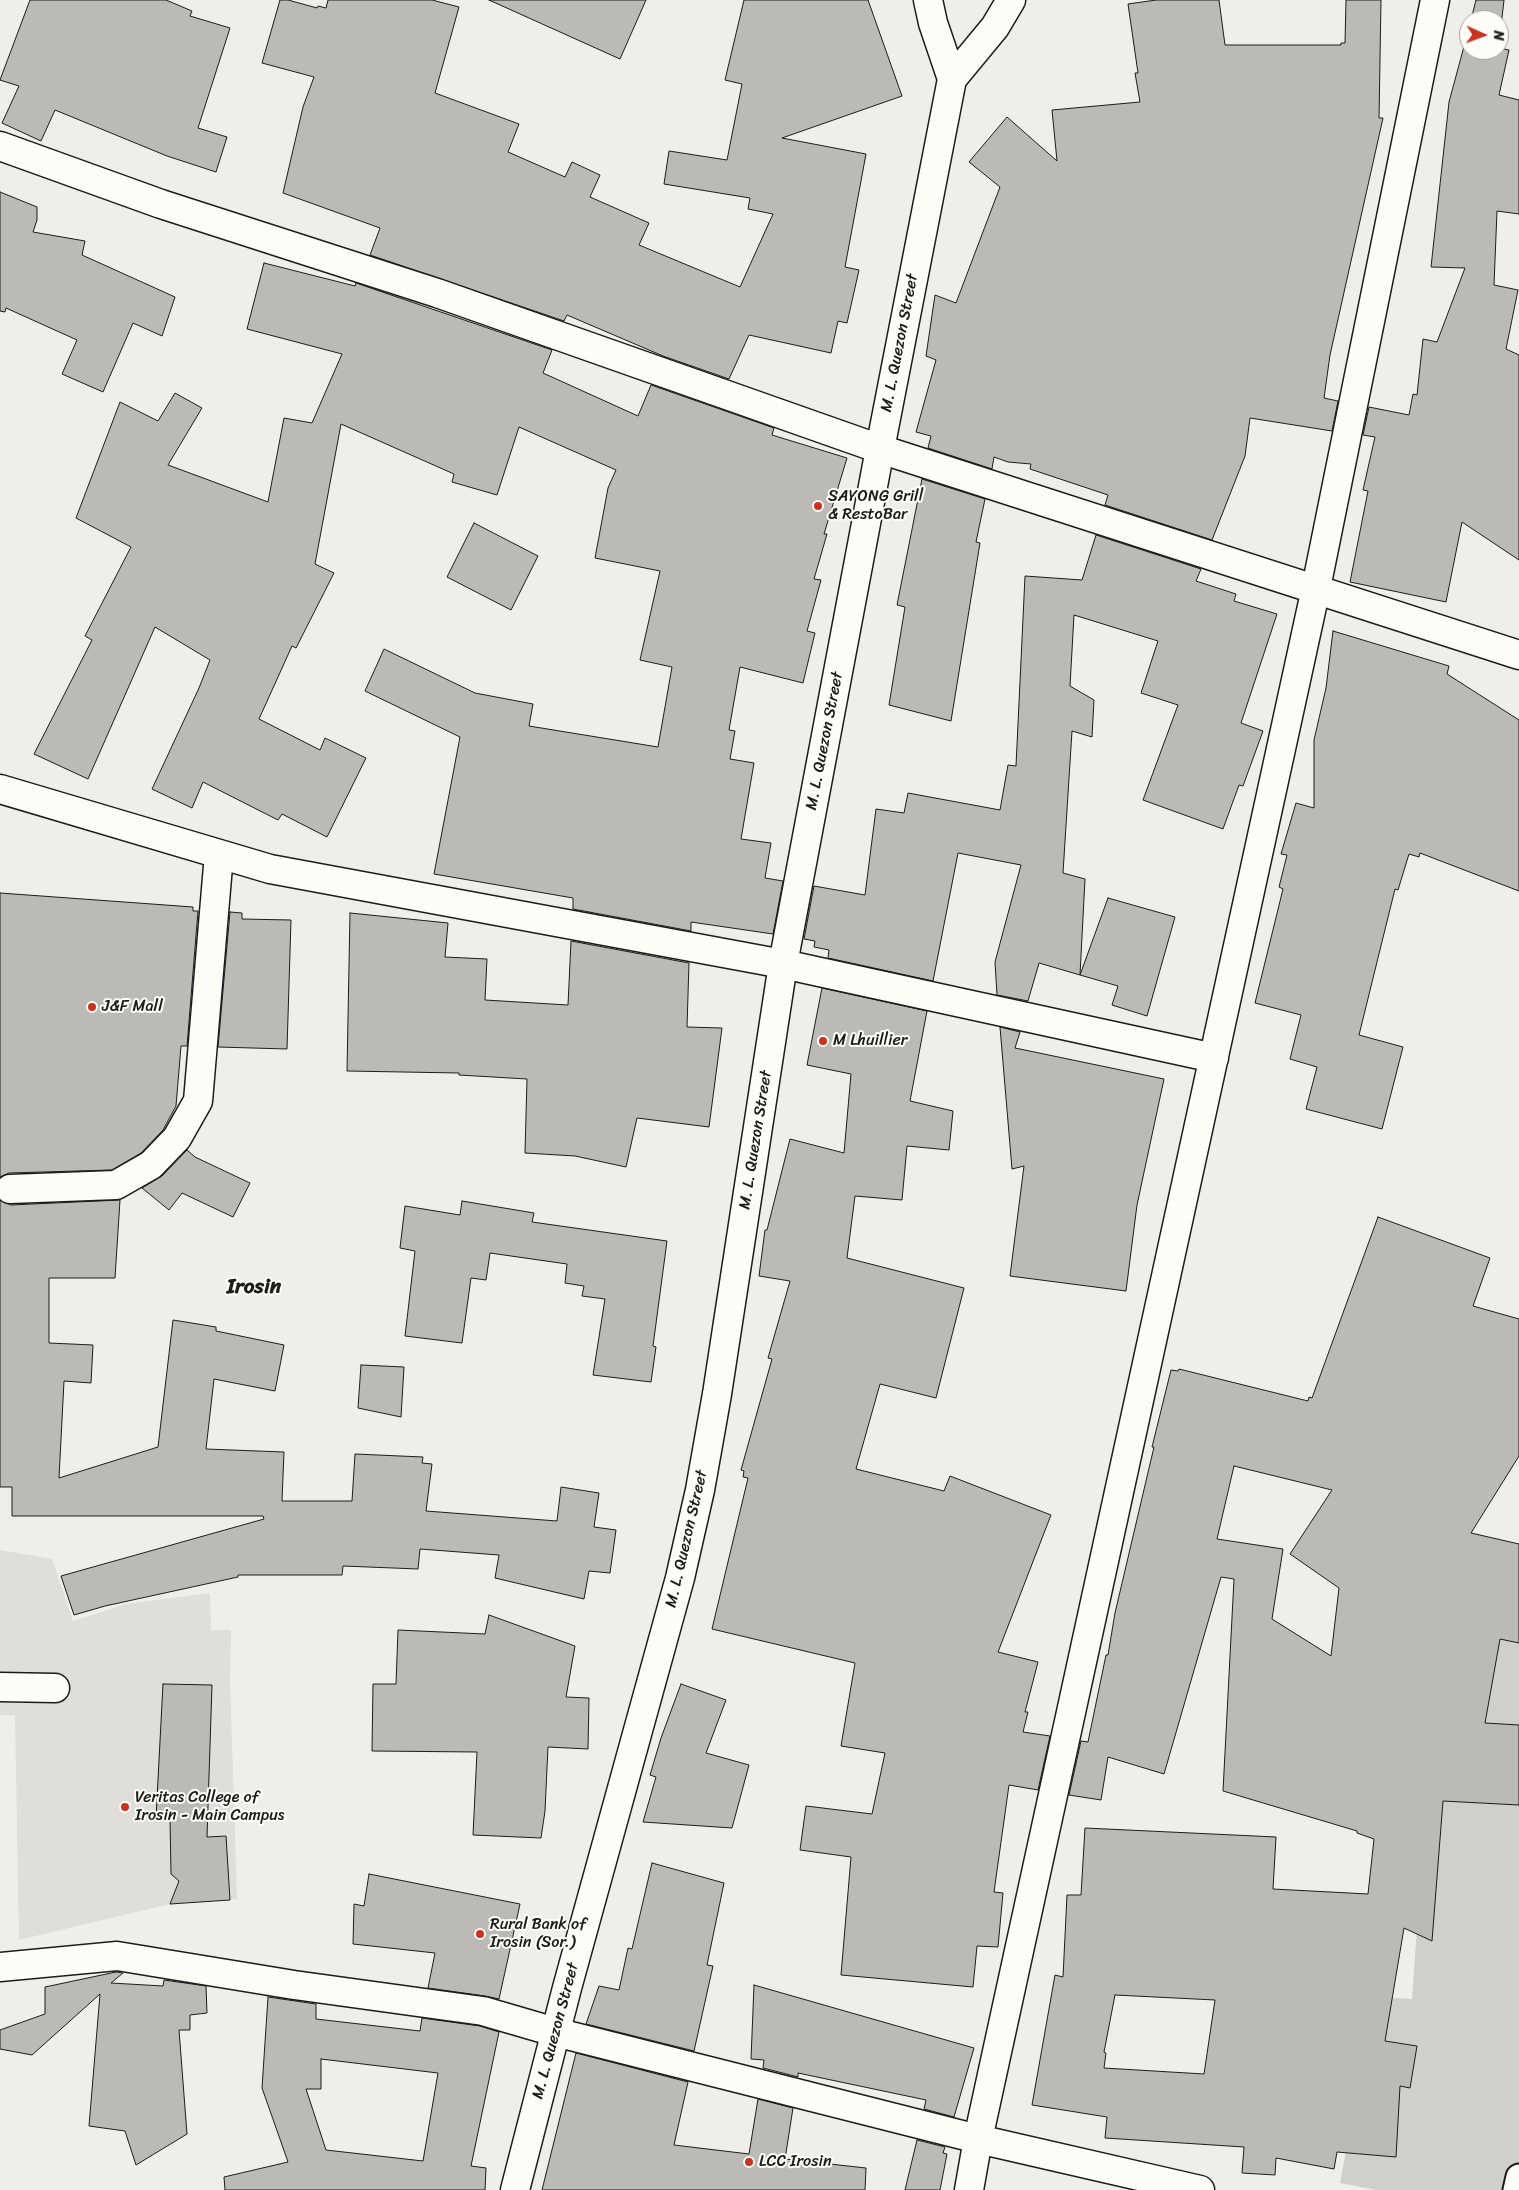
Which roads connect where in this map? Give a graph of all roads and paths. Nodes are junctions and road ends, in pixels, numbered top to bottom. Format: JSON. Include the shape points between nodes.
{"nodes":[{"id":1,"x":928,"y":0,"type":"edge"},
{"id":2,"x":1011,"y":0,"type":"edge"},
{"id":3,"x":1435,"y":0,"type":"edge"},
{"id":4,"x":952,"y":79,"type":"junction"},
{"id":5,"x":0,"y":146,"type":"edge"},
{"id":6,"x":880,"y":449,"type":"junction"},
{"id":7,"x":1316,"y":588,"type":"junction"},
{"id":8,"x":1519,"y":655,"type":"edge"},
{"id":9,"x":0,"y":789,"type":"edge"},
{"id":10,"x":219,"y":854,"type":"junction"},
{"id":11,"x":783,"y":964,"type":"junction"},
{"id":12,"x":1214,"y":1058,"type":"junction"},
{"id":13,"x":10,"y":1189,"type":"dead end"},
{"id":14,"x":0,"y":1687,"type":"edge"},
{"id":15,"x":55,"y":1688,"type":"dead end"},
{"id":16,"x":0,"y":1967,"type":"edge"},
{"id":17,"x":555,"y":2032,"type":"junction"},
{"id":18,"x":978,"y":2139,"type":"junction"},
{"id":19,"x":1519,"y":2177,"type":"edge"},
{"id":20,"x":515,"y":2190,"type":"edge"},
{"id":21,"x":968,"y":2190,"type":"edge"},
{"id":22,"x":1200,"y":2190,"type":"edge"},
{"id":23,"x":1516,"y":2190,"type":"edge"}],
"edges":[{"from":1,"to":4,"type":"street","name":"M. L. Quezon Street"},
{"from":2,"to":4,"type":"street","name":"M. L. Quezon Street","via":[[995,27]]},
{"from":3,"to":7,"type":"street"},
{"from":4,"to":6,"type":"street","name":"M. L. Quezon Street"},
{"from":5,"to":6,"type":"street","via":[[161,204],[437,293]]},
{"from":6,"to":7,"type":"street"},
{"from":6,"to":11,"type":"street","name":"M. L. Quezon Street"},
{"from":7,"to":8,"type":"street"},
{"from":7,"to":12,"type":"street"},
{"from":9,"to":10,"type":"street"},
{"from":10,"to":11,"type":"street","via":[[270,869],[371,889]]},
{"from":10,"to":13,"type":"street","via":[[198,1101],[177,1138],[151,1165],[116,1185]]},
{"from":11,"to":12,"type":"street"},
{"from":11,"to":17,"type":"street","name":"M. L. Quezon Street","via":[[700,1490],[680,1578]]},
{"from":12,"to":18,"type":"street"},
{"from":14,"to":15,"type":"street"},
{"from":16,"to":17,"type":"street","via":[[117,1956],[483,2011]]},
{"from":17,"to":18,"type":"street"},
{"from":17,"to":20,"type":"street","name":"M. L. Quezon Street"},
{"from":18,"to":21,"type":"street"},
{"from":18,"to":22,"type":"street"},
{"from":19,"to":23,"type":"lane"}]}
